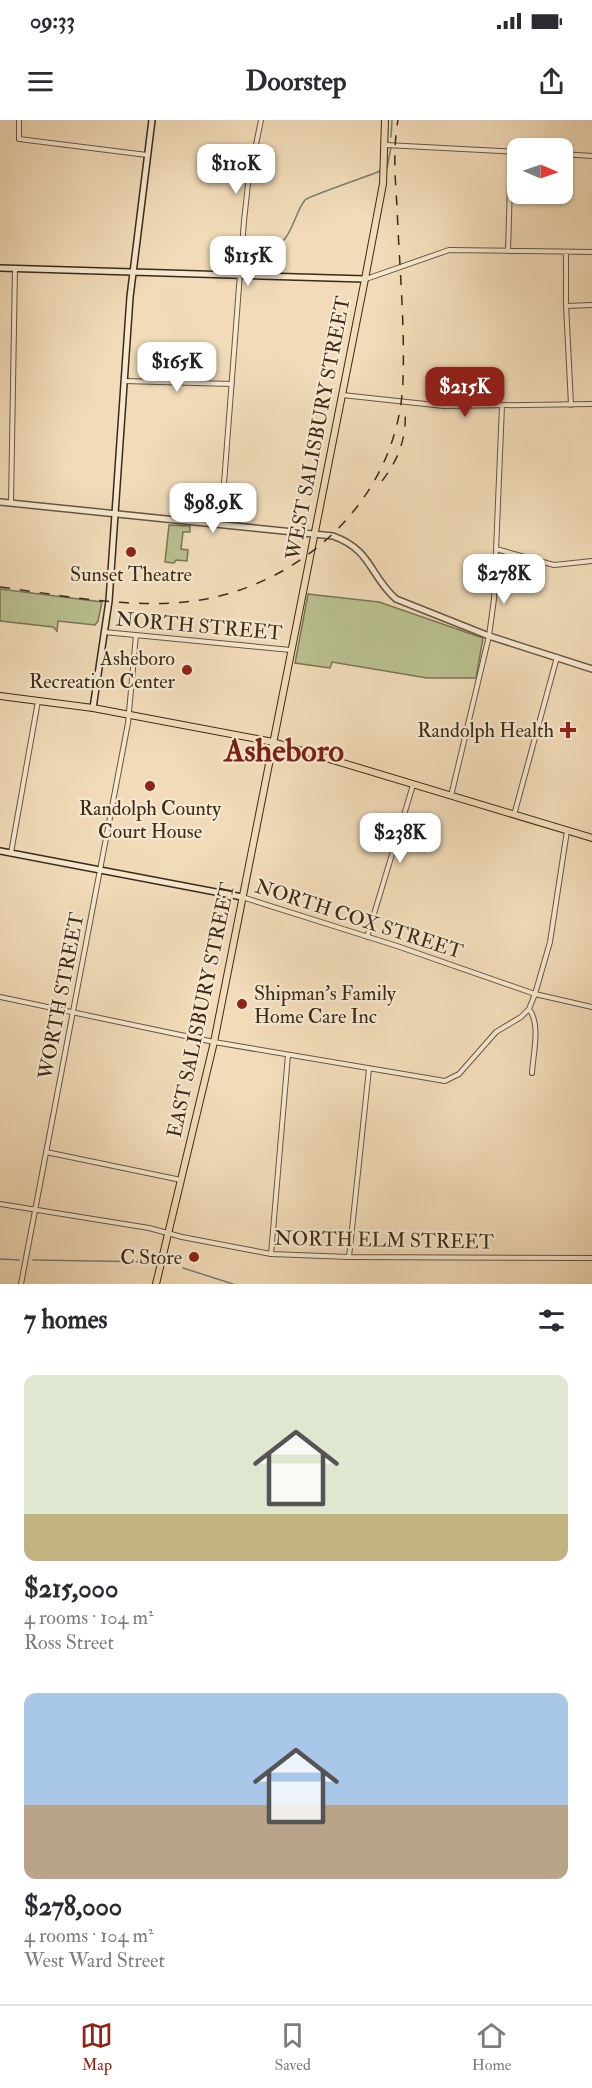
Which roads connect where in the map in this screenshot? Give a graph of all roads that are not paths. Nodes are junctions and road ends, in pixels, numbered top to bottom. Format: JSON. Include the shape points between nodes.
{"nodes":[{"id":1,"x":19,"y":120,"type":"edge"},
{"id":2,"x":152,"y":120,"type":"edge"},
{"id":3,"x":261,"y":120,"type":"edge"},
{"id":4,"x":385,"y":120,"type":"edge"},
{"id":5,"x":386,"y":145,"type":"junction"},
{"id":6,"x":507,"y":151,"type":"edge"},
{"id":7,"x":147,"y":155,"type":"junction"},
{"id":8,"x":573,"y":155,"type":"edge"},
{"id":9,"x":592,"y":156,"type":"edge"},
{"id":10,"x":509,"y":204,"type":"edge"},
{"id":11,"x":508,"y":250,"type":"junction"},
{"id":12,"x":566,"y":252,"type":"junction"},
{"id":13,"x":592,"y":252,"type":"edge"},
{"id":14,"x":0,"y":268,"type":"edge"},
{"id":15,"x":15,"y":268,"type":"junction"},
{"id":16,"x":132,"y":272,"type":"junction"},
{"id":17,"x":240,"y":275,"type":"junction"},
{"id":18,"x":365,"y":279,"type":"junction"},
{"id":19,"x":592,"y":305,"type":"edge"},
{"id":20,"x":566,"y":306,"type":"junction"},
{"id":21,"x":123,"y":381,"type":"junction"},
{"id":22,"x":232,"y":384,"type":"junction"},
{"id":23,"x":341,"y":395,"type":"junction"},
{"id":24,"x":571,"y":405,"type":"junction"},
{"id":25,"x":592,"y":405,"type":"edge"},
{"id":26,"x":502,"y":406,"type":"junction"},
{"id":27,"x":0,"y":502,"type":"edge"},
{"id":28,"x":11,"y":503,"type":"junction"},
{"id":29,"x":114,"y":513,"type":"junction"},
{"id":30,"x":221,"y":523,"type":"junction"},
{"id":31,"x":314,"y":532,"type":"junction"},
{"id":32,"x":496,"y":549,"type":"junction"},
{"id":33,"x":592,"y":561,"type":"edge"},
{"id":34,"x":103,"y":632,"type":"junction"},
{"id":35,"x":136,"y":635,"type":"junction"},
{"id":36,"x":489,"y":636,"type":"junction"},
{"id":37,"x":291,"y":650,"type":"junction"},
{"id":38,"x":557,"y":657,"type":"junction"},
{"id":39,"x":592,"y":669,"type":"edge"},
{"id":40,"x":0,"y":696,"type":"edge"},
{"id":41,"x":38,"y":701,"type":"junction"},
{"id":42,"x":93,"y":708,"type":"junction"},
{"id":43,"x":127,"y":714,"type":"junction"},
{"id":44,"x":273,"y":742,"type":"junction"},
{"id":45,"x":413,"y":785,"type":"junction"},
{"id":46,"x":451,"y":796,"type":"junction"},
{"id":47,"x":514,"y":815,"type":"junction"},
{"id":48,"x":567,"y":831,"type":"junction"},
{"id":49,"x":592,"y":838,"type":"edge"},
{"id":50,"x":0,"y":851,"type":"edge"},
{"id":51,"x":11,"y":853,"type":"junction"},
{"id":52,"x":101,"y":870,"type":"junction"},
{"id":53,"x":242,"y":897,"type":"junction"},
{"id":54,"x":367,"y":936,"type":"junction"},
{"id":55,"x":535,"y":994,"type":"junction"},
{"id":56,"x":0,"y":997,"type":"edge"},
{"id":57,"x":592,"y":1007,"type":"edge"},
{"id":58,"x":528,"y":1009,"type":"junction"},
{"id":59,"x":73,"y":1012,"type":"junction"},
{"id":60,"x":214,"y":1042,"type":"junction"},
{"id":61,"x":288,"y":1055,"type":"junction"},
{"id":62,"x":369,"y":1069,"type":"junction"},
{"id":63,"x":532,"y":1073,"type":"dead end"},
{"id":64,"x":46,"y":1152,"type":"junction"},
{"id":65,"x":181,"y":1180,"type":"junction"},
{"id":66,"x":0,"y":1204,"type":"edge"},
{"id":67,"x":35,"y":1209,"type":"junction"},
{"id":68,"x":168,"y":1233,"type":"junction"},
{"id":69,"x":271,"y":1254,"type":"junction"},
{"id":70,"x":348,"y":1257,"type":"junction"},
{"id":71,"x":592,"y":1258,"type":"edge"},
{"id":72,"x":21,"y":1284,"type":"edge"},
{"id":73,"x":156,"y":1284,"type":"edge"}],
"edges":[{"from":1,"to":7,"type":"street","via":[[19,139]]},
{"from":2,"to":7,"type":"main road"},
{"from":3,"to":17,"type":"street","via":[[248,184]]},
{"from":4,"to":5,"type":"main road","name":"WEST SALISBURY STREET"},
{"from":5,"to":6,"type":"street"},
{"from":5,"to":18,"type":"main road","name":"WEST SALISBURY STREET","via":[[383,184]]},
{"from":7,"to":16,"type":"main road"},
{"from":8,"to":9,"type":"street"},
{"from":10,"to":11,"type":"street"},
{"from":11,"to":12,"type":"street"},
{"from":11,"to":18,"type":"street","via":[[445,251]]},
{"from":12,"to":13,"type":"street"},
{"from":12,"to":20,"type":"street"},
{"from":14,"to":15,"type":"main road"},
{"from":15,"to":16,"type":"main road"},
{"from":15,"to":28,"type":"street"},
{"from":16,"to":17,"type":"main road"},
{"from":16,"to":21,"type":"main road"},
{"from":17,"to":18,"type":"main road"},
{"from":17,"to":22,"type":"street"},
{"from":18,"to":23,"type":"main road","name":"WEST SALISBURY STREET"},
{"from":19,"to":20,"type":"street"},
{"from":20,"to":24,"type":"street"},
{"from":21,"to":22,"type":"street"},
{"from":21,"to":29,"type":"main road"},
{"from":22,"to":30,"type":"street"},
{"from":23,"to":26,"type":"street","via":[[444,406]]},
{"from":23,"to":31,"type":"main road","name":"WEST SALISBURY STREET"},
{"from":24,"to":25,"type":"street"},
{"from":24,"to":26,"type":"street"},
{"from":26,"to":32,"type":"street"},
{"from":27,"to":28,"type":"main road"},
{"from":28,"to":29,"type":"main road"},
{"from":29,"to":30,"type":"main road"},
{"from":29,"to":34,"type":"main road"},
{"from":30,"to":31,"type":"main road"},
{"from":31,"to":36,"type":"main road","via":[[359,549],[396,599]]},
{"from":31,"to":37,"type":"main road","name":"WEST SALISBURY STREET"},
{"from":32,"to":33,"type":"street","via":[[554,565]]},
{"from":32,"to":36,"type":"street"},
{"from":34,"to":35,"type":"street","name":"NORTH STREET"},
{"from":34,"to":42,"type":"main road"},
{"from":35,"to":37,"type":"street","name":"NORTH STREET"},
{"from":35,"to":43,"type":"street","name":"WORTH STREET"},
{"from":36,"to":38,"type":"main road"},
{"from":36,"to":46,"type":"street"},
{"from":37,"to":44,"type":"main road","name":"WEST SALISBURY STREET"},
{"from":38,"to":39,"type":"main road"},
{"from":38,"to":47,"type":"street"},
{"from":40,"to":41,"type":"main road"},
{"from":41,"to":42,"type":"main road"},
{"from":41,"to":51,"type":"street"},
{"from":42,"to":43,"type":"main road"},
{"from":43,"to":44,"type":"main road"},
{"from":43,"to":52,"type":"street","name":"WORTH STREET"},
{"from":44,"to":45,"type":"main road"},
{"from":44,"to":53,"type":"main road","name":"EAST SALISBURY STREET"},
{"from":45,"to":46,"type":"main road"},
{"from":45,"to":54,"type":"street"},
{"from":46,"to":47,"type":"main road"},
{"from":47,"to":48,"type":"main road"},
{"from":48,"to":49,"type":"main road"},
{"from":48,"to":55,"type":"street","via":[[550,942]]},
{"from":50,"to":51,"type":"main road","name":"NORTH COX STREET"},
{"from":51,"to":52,"type":"main road","name":"NORTH COX STREET"},
{"from":52,"to":53,"type":"main road","name":"NORTH COX STREET"},
{"from":52,"to":59,"type":"street","name":"WORTH STREET"},
{"from":53,"to":54,"type":"street","name":"NORTH COX STREET"},
{"from":53,"to":60,"type":"main road","name":"EAST SALISBURY STREET"},
{"from":54,"to":55,"type":"street","name":"NORTH COX STREET"},
{"from":55,"to":57,"type":"street","name":"NORTH COX STREET"},
{"from":55,"to":58,"type":"street"},
{"from":56,"to":59,"type":"street"},
{"from":58,"to":62,"type":"street","via":[[496,1032],[462,1071],[445,1081]]},
{"from":58,"to":63,"type":"street","via":[[534,1015]]},
{"from":59,"to":60,"type":"street"},
{"from":59,"to":64,"type":"street","name":"WORTH STREET"},
{"from":60,"to":61,"type":"street"},
{"from":60,"to":65,"type":"main road","name":"EAST SALISBURY STREET"},
{"from":61,"to":62,"type":"street"},
{"from":61,"to":69,"type":"street"},
{"from":62,"to":70,"type":"street"},
{"from":64,"to":65,"type":"street"},
{"from":64,"to":67,"type":"street","name":"WORTH STREET"},
{"from":65,"to":68,"type":"main road","name":"EAST SALISBURY STREET"},
{"from":66,"to":67,"type":"street","name":"NORTH ELM STREET"},
{"from":67,"to":68,"type":"street","name":"NORTH ELM STREET"},
{"from":67,"to":72,"type":"street","name":"WORTH STREET"},
{"from":68,"to":69,"type":"street","name":"NORTH ELM STREET"},
{"from":68,"to":73,"type":"main road","name":"EAST SALISBURY STREET"},
{"from":69,"to":70,"type":"street","name":"NORTH ELM STREET"},
{"from":70,"to":71,"type":"street","name":"NORTH ELM STREET"}]}
